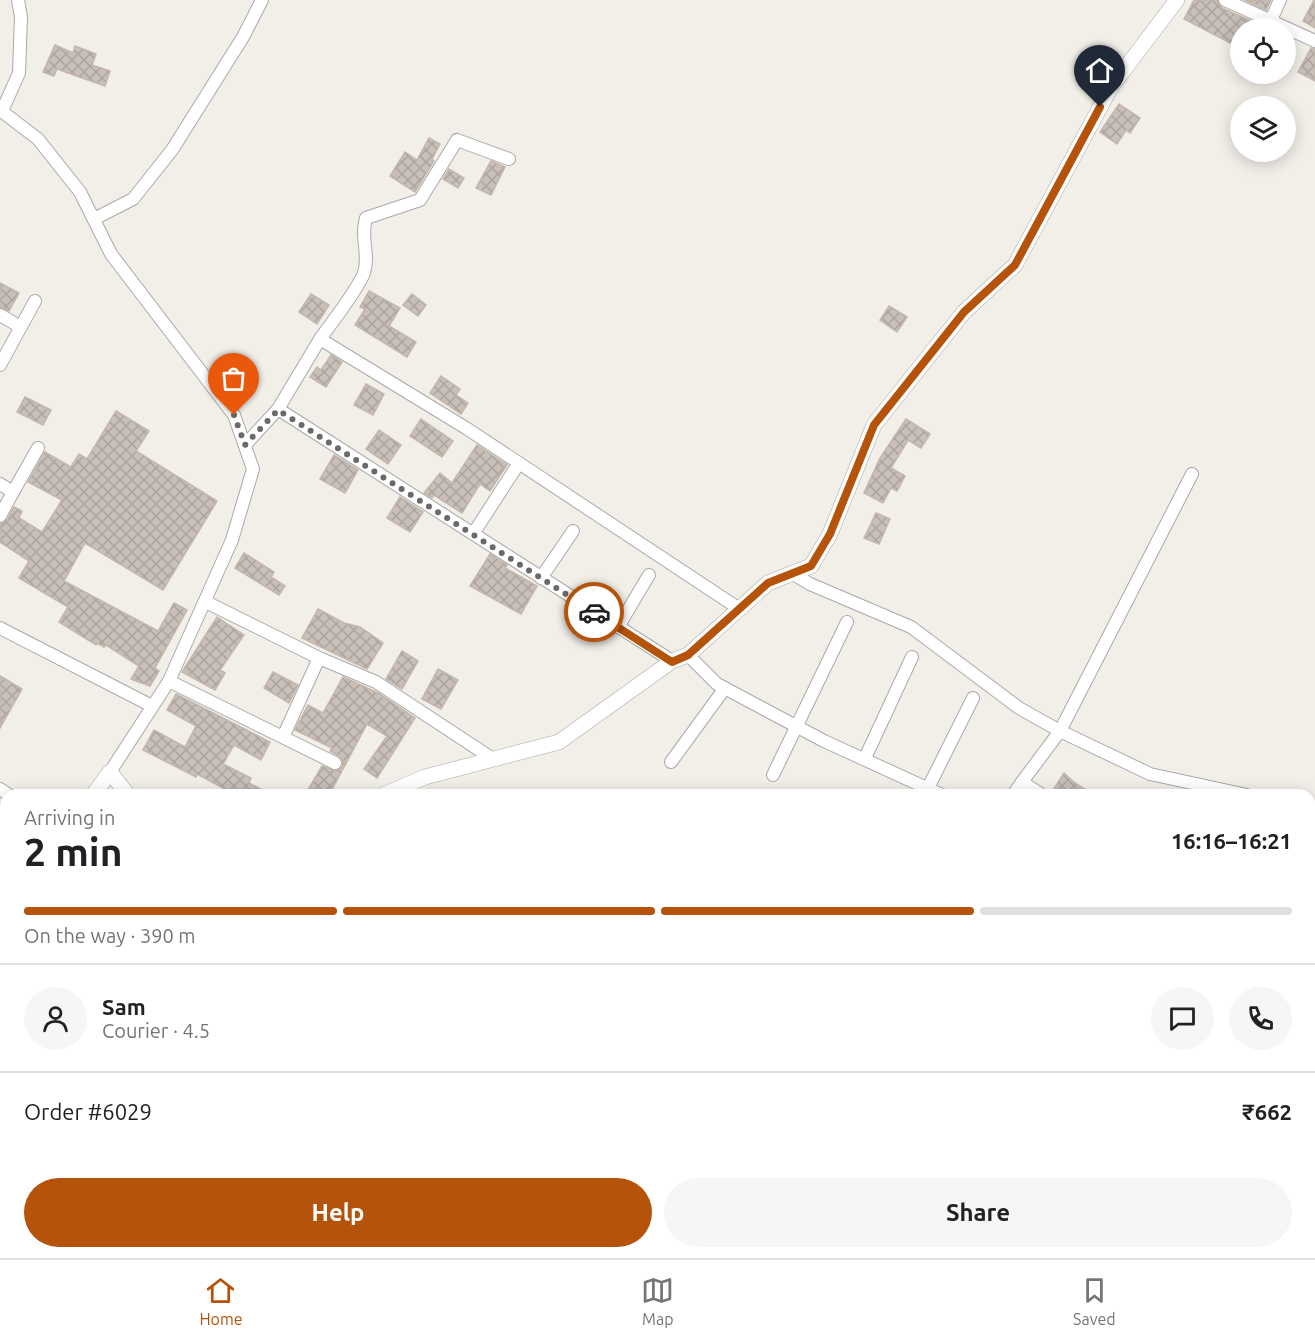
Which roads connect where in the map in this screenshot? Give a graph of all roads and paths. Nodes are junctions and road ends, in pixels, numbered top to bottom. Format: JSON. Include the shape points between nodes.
{"nodes":[{"id":1,"x":18,"y":0,"type":"edge"},
{"id":2,"x":262,"y":0,"type":"edge"},
{"id":3,"x":1177,"y":0,"type":"edge"},
{"id":4,"x":1225,"y":0,"type":"edge"},
{"id":5,"x":1280,"y":0,"type":"edge"},
{"id":6,"x":1266,"y":18,"type":"edge"},
{"id":7,"x":1272,"y":18,"type":"edge"},
{"id":8,"x":1296,"y":32,"type":"edge"},
{"id":9,"x":1315,"y":41,"type":"edge"},
{"id":10,"x":1,"y":111,"type":"edge"},
{"id":11,"x":509,"y":159,"type":"dead end"},
{"id":12,"x":94,"y":219,"type":"junction"},
{"id":13,"x":35,"y":301,"type":"dead end"},
{"id":14,"x":0,"y":315,"type":"edge"},
{"id":15,"x":19,"y":326,"type":"junction"},
{"id":16,"x":320,"y":339,"type":"junction"},
{"id":17,"x":0,"y":365,"type":"edge"},
{"id":18,"x":278,"y":410,"type":"junction"},
{"id":19,"x":245,"y":445,"type":"junction"},
{"id":20,"x":38,"y":448,"type":"dead end"},
{"id":21,"x":519,"y":463,"type":"junction"},
{"id":22,"x":1192,"y":474,"type":"dead end"},
{"id":23,"x":0,"y":484,"type":"edge"},
{"id":24,"x":13,"y":492,"type":"junction"},
{"id":25,"x":0,"y":516,"type":"edge"},
{"id":26,"x":573,"y":531,"type":"dead end"},
{"id":27,"x":473,"y":534,"type":"junction"},
{"id":28,"x":793,"y":574,"type":"junction"},
{"id":29,"x":649,"y":575,"type":"dead end"},
{"id":30,"x":542,"y":578,"type":"junction"},
{"id":31,"x":206,"y":602,"type":"junction"},
{"id":32,"x":738,"y":608,"type":"junction"},
{"id":33,"x":847,"y":622,"type":"dead end"},
{"id":34,"x":618,"y":627,"type":"junction"},
{"id":35,"x":0,"y":628,"type":"edge"},
{"id":36,"x":688,"y":655,"type":"junction"},
{"id":37,"x":912,"y":657,"type":"dead end"},
{"id":38,"x":319,"y":658,"type":"junction"},
{"id":39,"x":672,"y":662,"type":"junction"},
{"id":40,"x":169,"y":681,"type":"junction"},
{"id":41,"x":725,"y":688,"type":"junction"},
{"id":42,"x":973,"y":698,"type":"dead end"},
{"id":43,"x":153,"y":706,"type":"junction"},
{"id":44,"x":797,"y":726,"type":"junction"},
{"id":45,"x":1060,"y":731,"type":"junction"},
{"id":46,"x":282,"y":737,"type":"junction"},
{"id":47,"x":865,"y":758,"type":"junction"},
{"id":48,"x":493,"y":759,"type":"junction"},
{"id":49,"x":671,"y":762,"type":"dead end"},
{"id":50,"x":335,"y":763,"type":"dead end"},
{"id":51,"x":110,"y":772,"type":"junction"},
{"id":52,"x":773,"y":775,"type":"dead end"},
{"id":53,"x":1022,"y":782,"type":"junction"},
{"id":54,"x":928,"y":788,"type":"joint"},
{"id":55,"x":97,"y":789,"type":"edge"},
{"id":56,"x":123,"y":789,"type":"edge"},
{"id":57,"x":397,"y":789,"type":"edge"},
{"id":58,"x":1017,"y":789,"type":"edge"},
{"id":59,"x":1033,"y":789,"type":"edge"},
{"id":60,"x":1219,"y":789,"type":"edge"}],
"edges":[{"from":1,"to":10,"type":"street","via":[[20,73]]},
{"from":2,"to":12,"type":"street","via":[[172,150],[133,199]]},
{"from":3,"to":28,"type":"street","via":[[1111,87],[1015,265],[964,312],[874,425],[830,534],[811,566]]},
{"from":4,"to":6,"type":"street"},
{"from":5,"to":7,"type":"street"},
{"from":8,"to":9,"type":"street"},
{"from":10,"to":12,"type":"street","via":[[38,139],[80,192]]},
{"from":11,"to":16,"type":"street","via":[[457,140],[420,200],[366,218],[362,233],[364,273]]},
{"from":12,"to":19,"type":"street","via":[[111,254],[234,415]]},
{"from":13,"to":15,"type":"street"},
{"from":14,"to":15,"type":"street"},
{"from":15,"to":17,"type":"street"},
{"from":16,"to":18,"type":"street"},
{"from":16,"to":21,"type":"street"},
{"from":18,"to":19,"type":"street"},
{"from":18,"to":27,"type":"street"},
{"from":19,"to":31,"type":"street","via":[[253,469],[232,540]]},
{"from":20,"to":24,"type":"street"},
{"from":21,"to":27,"type":"street"},
{"from":21,"to":32,"type":"street"},
{"from":22,"to":45,"type":"street"},
{"from":23,"to":24,"type":"street"},
{"from":24,"to":25,"type":"street"},
{"from":26,"to":30,"type":"street"},
{"from":27,"to":30,"type":"street"},
{"from":28,"to":32,"type":"street","via":[[768,583]]},
{"from":28,"to":45,"type":"street","via":[[911,627],[1019,708]]},
{"from":29,"to":34,"type":"street"},
{"from":30,"to":34,"type":"street"},
{"from":31,"to":38,"type":"street"},
{"from":31,"to":40,"type":"street"},
{"from":32,"to":36,"type":"street"},
{"from":33,"to":44,"type":"street"},
{"from":34,"to":39,"type":"street"},
{"from":35,"to":43,"type":"street"},
{"from":36,"to":39,"type":"street"},
{"from":36,"to":41,"type":"street"},
{"from":37,"to":47,"type":"street"},
{"from":38,"to":46,"type":"street"},
{"from":38,"to":48,"type":"street","via":[[376,682]]},
{"from":39,"to":48,"type":"street","via":[[558,742]]},
{"from":40,"to":43,"type":"street"},
{"from":40,"to":46,"type":"street"},
{"from":41,"to":44,"type":"street"},
{"from":41,"to":49,"type":"street"},
{"from":42,"to":54,"type":"street"},
{"from":43,"to":51,"type":"street"},
{"from":44,"to":47,"type":"street"},
{"from":44,"to":52,"type":"street"},
{"from":45,"to":53,"type":"street"},
{"from":45,"to":60,"type":"street","via":[[1150,774]]},
{"from":46,"to":50,"type":"street"},
{"from":47,"to":54,"type":"street"},
{"from":48,"to":57,"type":"street","via":[[425,777]]},
{"from":51,"to":55,"type":"street"},
{"from":51,"to":56,"type":"street"},
{"from":53,"to":58,"type":"street"},
{"from":53,"to":59,"type":"street"}]}
